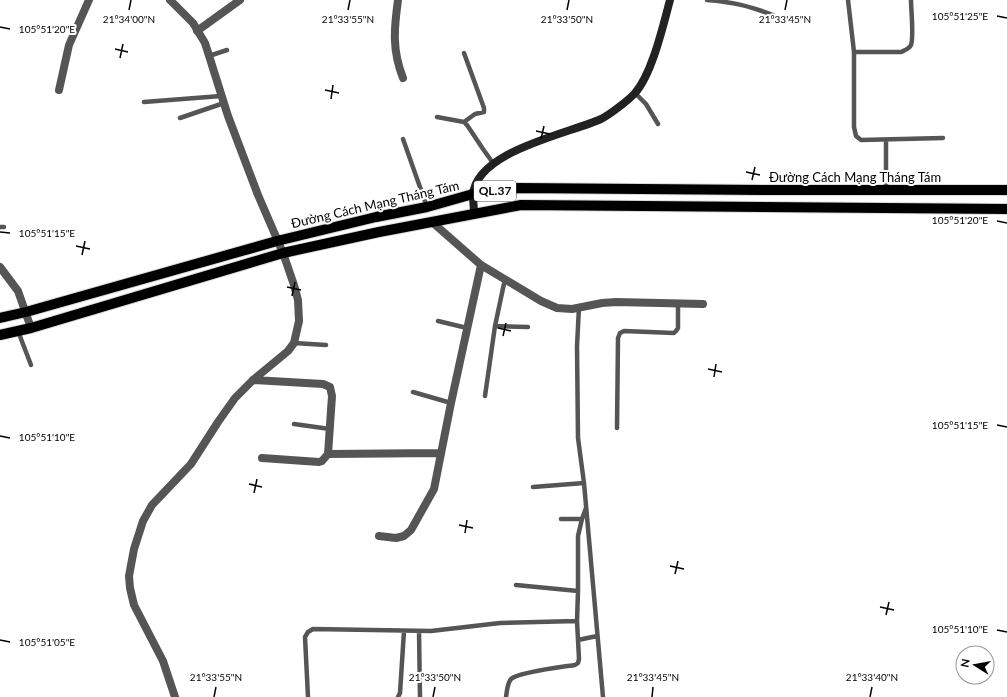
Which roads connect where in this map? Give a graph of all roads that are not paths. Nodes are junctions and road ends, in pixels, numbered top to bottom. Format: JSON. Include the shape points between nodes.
{"nodes":[{"id":1,"x":89,"y":0,"type":"edge"},
{"id":2,"x":170,"y":0,"type":"edge"},
{"id":3,"x":240,"y":0,"type":"edge"},
{"id":4,"x":398,"y":0,"type":"edge"},
{"id":5,"x":707,"y":0,"type":"edge"},
{"id":6,"x":848,"y":0,"type":"edge"},
{"id":7,"x":911,"y":0,"type":"edge"},
{"id":8,"x":668,"y":1,"type":"edge"},
{"id":9,"x":773,"y":15,"type":"dead end"},
{"id":10,"x":197,"y":31,"type":"junction"},
{"id":11,"x":227,"y":50,"type":"dead end"},
{"id":12,"x":854,"y":52,"type":"junction"},
{"id":13,"x":464,"y":53,"type":"dead end"},
{"id":14,"x":209,"y":56,"type":"junction"},
{"id":15,"x":403,"y":78,"type":"dead end"},
{"id":16,"x":59,"y":90,"type":"dead end"},
{"id":17,"x":635,"y":94,"type":"junction"},
{"id":18,"x":222,"y":99,"type":"junction"},
{"id":19,"x":144,"y":102,"type":"dead end"},
{"id":20,"x":437,"y":117,"type":"dead end"},
{"id":21,"x":180,"y":118,"type":"dead end"},
{"id":22,"x":464,"y":122,"type":"junction"},
{"id":23,"x":658,"y":124,"type":"dead end"},
{"id":24,"x":943,"y":138,"type":"dead end"},
{"id":25,"x":403,"y":139,"type":"dead end"},
{"id":26,"x":886,"y":140,"type":"junction"},
{"id":27,"x":494,"y":163,"type":"junction"},
{"id":28,"x":886,"y":190,"type":"junction"},
{"id":29,"x":1007,"y":190,"type":"edge"},
{"id":30,"x":473,"y":194,"type":"junction"},
{"id":31,"x":427,"y":207,"type":"junction"},
{"id":32,"x":1007,"y":209,"type":"edge"},
{"id":33,"x":474,"y":213,"type":"junction"},
{"id":34,"x":432,"y":222,"type":"junction"},
{"id":35,"x":277,"y":241,"type":"junction"},
{"id":36,"x":283,"y":254,"type":"junction"},
{"id":37,"x":481,"y":265,"type":"junction"},
{"id":38,"x":0,"y":267,"type":"edge"},
{"id":39,"x":505,"y":279,"type":"junction"},
{"id":40,"x":678,"y":303,"type":"junction"},
{"id":41,"x":703,"y":304,"type":"dead end"},
{"id":42,"x":579,"y":308,"type":"junction"},
{"id":43,"x":26,"y":312,"type":"junction"},
{"id":44,"x":0,"y":318,"type":"edge"},
{"id":45,"x":438,"y":321,"type":"dead end"},
{"id":46,"x":495,"y":326,"type":"junction"},
{"id":47,"x":528,"y":327,"type":"dead end"},
{"id":48,"x":31,"y":328,"type":"junction"},
{"id":49,"x":467,"y":328,"type":"junction"},
{"id":50,"x":18,"y":331,"type":"junction"},
{"id":51,"x":0,"y":335,"type":"edge"},
{"id":52,"x":294,"y":343,"type":"junction"},
{"id":53,"x":326,"y":345,"type":"dead end"},
{"id":54,"x":31,"y":365,"type":"dead end"},
{"id":55,"x":253,"y":380,"type":"junction"},
{"id":56,"x":414,"y":392,"type":"dead end"},
{"id":57,"x":485,"y":396,"type":"dead end"},
{"id":58,"x":451,"y":403,"type":"junction"},
{"id":59,"x":294,"y":424,"type":"dead end"},
{"id":60,"x":617,"y":428,"type":"dead end"},
{"id":61,"x":330,"y":429,"type":"junction"},
{"id":62,"x":441,"y":453,"type":"junction"},
{"id":63,"x":328,"y":454,"type":"junction"},
{"id":64,"x":262,"y":458,"type":"dead end"},
{"id":65,"x":584,"y":483,"type":"junction"},
{"id":66,"x":533,"y":487,"type":"dead end"},
{"id":67,"x":586,"y":506,"type":"junction"},
{"id":68,"x":560,"y":519,"type":"dead end"},
{"id":69,"x":582,"y":519,"type":"junction"},
{"id":70,"x":378,"y":536,"type":"dead end"},
{"id":71,"x":516,"y":586,"type":"dead end"},
{"id":72,"x":578,"y":591,"type":"junction"},
{"id":73,"x":577,"y":621,"type":"junction"},
{"id":74,"x":404,"y":631,"type":"junction"},
{"id":75,"x":419,"y":631,"type":"junction"},
{"id":76,"x":597,"y":636,"type":"junction"},
{"id":77,"x":578,"y":640,"type":"junction"},
{"id":78,"x":175,"y":697,"type":"edge"},
{"id":79,"x":308,"y":697,"type":"edge"},
{"id":80,"x":398,"y":697,"type":"edge"},
{"id":81,"x":420,"y":697,"type":"edge"},
{"id":82,"x":506,"y":697,"type":"edge"},
{"id":83,"x":603,"y":697,"type":"edge"}],
"edges":[{"from":1,"to":16,"type":"street","via":[[69,45]]},
{"from":2,"to":10,"type":"street","via":[[193,23]]},
{"from":3,"to":10,"type":"street"},
{"from":4,"to":15,"type":"street","via":[[394,44],[397,64]]},
{"from":5,"to":9,"type":"lane","via":[[747,6]]},
{"from":6,"to":12,"type":"lane"},
{"from":7,"to":12,"type":"lane","via":[[912,38],[911,46],[907,50]]},
{"from":8,"to":17,"type":"main road","via":[[650,66]]},
{"from":10,"to":14,"type":"street"},
{"from":11,"to":14,"type":"lane"},
{"from":12,"to":26,"type":"lane","via":[[856,136],[861,140]]},
{"from":13,"to":22,"type":"lane","via":[[484,112],[475,114]]},
{"from":14,"to":18,"type":"street"},
{"from":17,"to":23,"type":"lane","via":[[646,104]]},
{"from":17,"to":27,"type":"main road","via":[[602,118],[517,150]]},
{"from":18,"to":19,"type":"lane"},
{"from":18,"to":21,"type":"lane"},
{"from":18,"to":35,"type":"street"},
{"from":20,"to":22,"type":"lane"},
{"from":22,"to":27,"type":"lane"},
{"from":24,"to":26,"type":"lane"},
{"from":25,"to":31,"type":"lane"},
{"from":26,"to":28,"type":"lane"},
{"from":27,"to":30,"type":"main road","via":[[477,182]]},
{"from":28,"to":29,"type":"main road","name":"Đường Cách Mạng Tháng Tám","number":"QL.37"},
{"from":28,"to":30,"type":"main road","name":"Đường Cách Mạng Tháng Tám","number":"QL.37","via":[[518,188]]},
{"from":30,"to":31,"type":"main road","name":"Đường Cách Mạng Tháng Tám","number":"QL.37"},
{"from":30,"to":33,"type":"main road"},
{"from":31,"to":35,"type":"main road","name":"Đường Cách Mạng Tháng Tám","number":"QL.37"},
{"from":32,"to":33,"type":"main road","number":"QL.37","via":[[521,205]]},
{"from":33,"to":34,"type":"main road","number":"QL.37"},
{"from":34,"to":36,"type":"main road","number":"QL.37"},
{"from":34,"to":37,"type":"street"},
{"from":35,"to":36,"type":"street"},
{"from":35,"to":43,"type":"main road","name":"Đường Cách Mạng Tháng Tám","number":"QL.37"},
{"from":36,"to":48,"type":"main road","number":"QL.37"},
{"from":36,"to":52,"type":"street","via":[[298,300],[299,321]]},
{"from":37,"to":39,"type":"street"},
{"from":37,"to":49,"type":"street"},
{"from":38,"to":43,"type":"street","via":[[18,291]]},
{"from":39,"to":42,"type":"street","via":[[557,308]]},
{"from":39,"to":46,"type":"lane"},
{"from":40,"to":41,"type":"street"},
{"from":40,"to":42,"type":"street","via":[[602,303]]},
{"from":40,"to":60,"type":"lane","via":[[678,328],[674,333],[620,333]]},
{"from":42,"to":65,"type":"lane","via":[[578,438]]},
{"from":43,"to":44,"type":"main road","name":"Đường Cách Mạng Tháng Tám","number":"QL.37"},
{"from":43,"to":48,"type":"street"},
{"from":45,"to":49,"type":"lane"},
{"from":46,"to":47,"type":"lane"},
{"from":46,"to":57,"type":"lane"},
{"from":48,"to":50,"type":"main road","number":"QL.37"},
{"from":49,"to":58,"type":"street"},
{"from":50,"to":51,"type":"main road","number":"QL.37"},
{"from":50,"to":54,"type":"lane"},
{"from":52,"to":53,"type":"lane"},
{"from":52,"to":55,"type":"street"},
{"from":55,"to":61,"type":"street","via":[[323,384],[330,387]]},
{"from":55,"to":78,"type":"street","via":[[235,398],[191,464],[152,506],[134,549],[129,576],[134,606],[163,661]]},
{"from":56,"to":58,"type":"lane"},
{"from":58,"to":62,"type":"street"},
{"from":59,"to":61,"type":"lane"},
{"from":61,"to":63,"type":"street"},
{"from":62,"to":63,"type":"street"},
{"from":62,"to":70,"type":"street","via":[[434,489],[411,530],[396,538]]},
{"from":63,"to":64,"type":"street","via":[[319,462]]},
{"from":65,"to":66,"type":"lane"},
{"from":65,"to":67,"type":"lane"},
{"from":67,"to":69,"type":"lane"},
{"from":67,"to":76,"type":"lane"},
{"from":68,"to":69,"type":"lane"},
{"from":69,"to":72,"type":"lane","via":[[578,536]]},
{"from":71,"to":72,"type":"lane"},
{"from":72,"to":73,"type":"lane"},
{"from":73,"to":75,"type":"lane","via":[[500,623]]},
{"from":73,"to":77,"type":"lane"},
{"from":74,"to":75,"type":"lane"},
{"from":74,"to":79,"type":"lane","via":[[312,629],[305,637]]},
{"from":74,"to":80,"type":"lane"},
{"from":75,"to":81,"type":"lane"},
{"from":76,"to":77,"type":"lane"},
{"from":76,"to":83,"type":"lane"},
{"from":77,"to":82,"type":"lane","via":[[578,663],[512,678]]}]}
